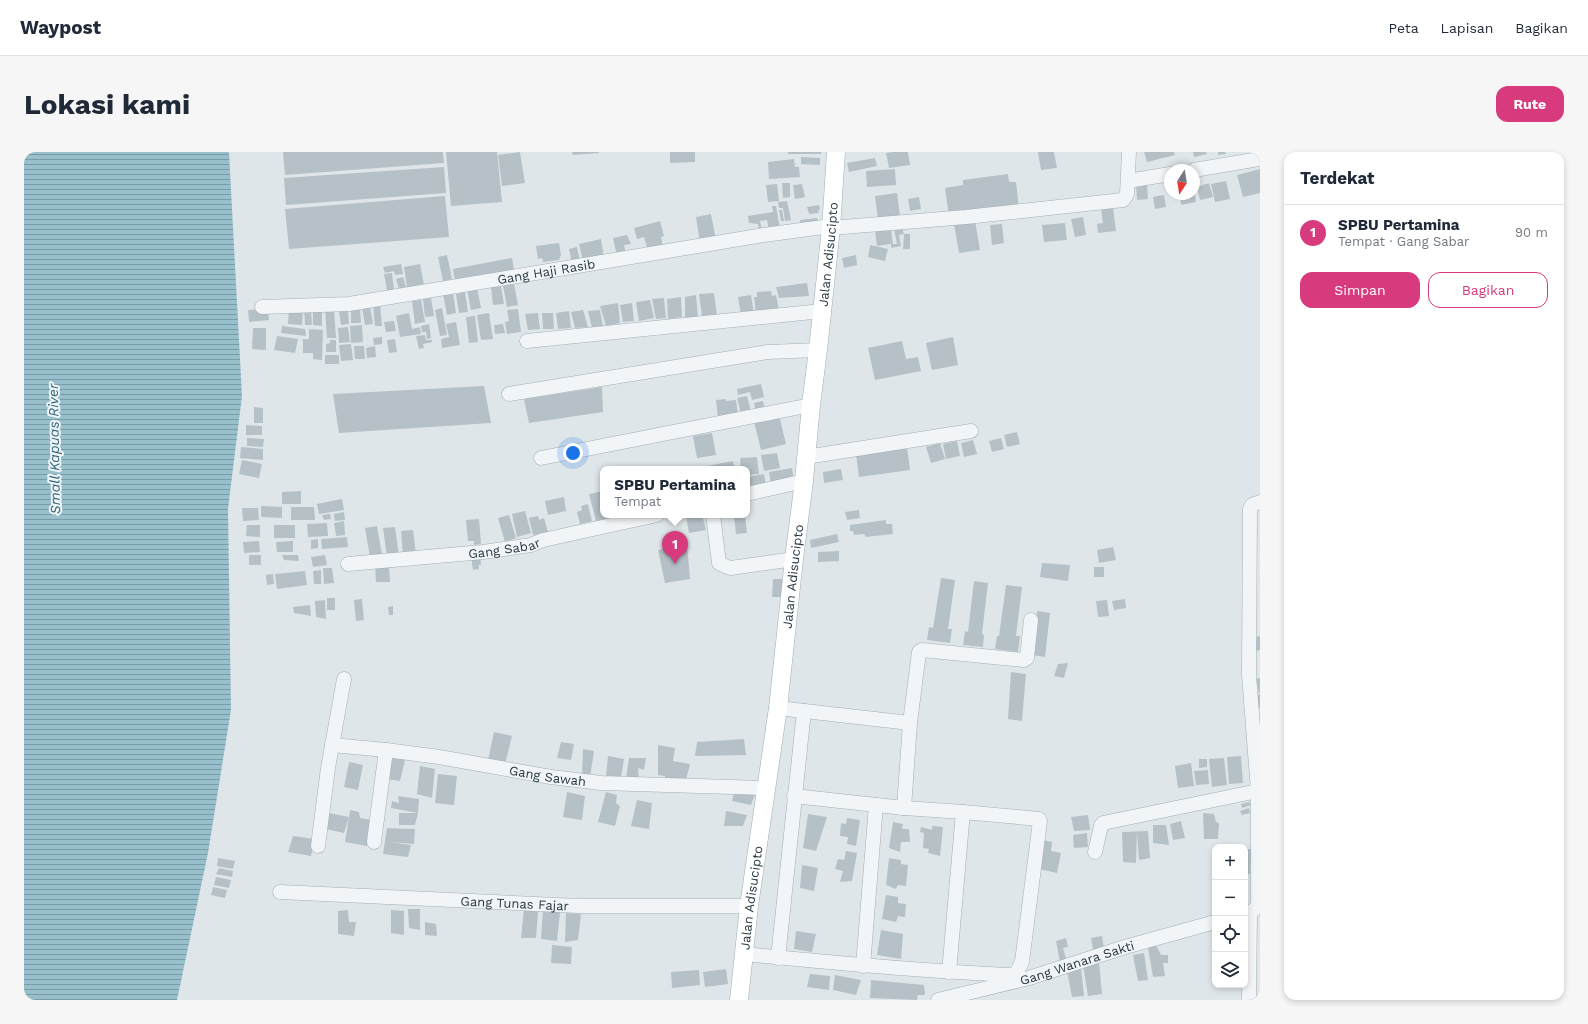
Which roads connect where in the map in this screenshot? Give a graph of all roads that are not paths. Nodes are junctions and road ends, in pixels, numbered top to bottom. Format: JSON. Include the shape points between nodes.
{"nodes":[{"id":1,"x":836,"y":152,"type":"edge"},
{"id":2,"x":1129,"y":152,"type":"edge"},
{"id":3,"x":1260,"y":160,"type":"edge"},
{"id":4,"x":1200,"y":169,"type":"edge"},
{"id":5,"x":1164,"y":175,"type":"edge"},
{"id":6,"x":1128,"y":182,"type":"junction"},
{"id":7,"x":830,"y":227,"type":"junction"},
{"id":8,"x":262,"y":307,"type":"dead end"},
{"id":9,"x":822,"y":311,"type":"junction"},
{"id":10,"x":527,"y":341,"type":"dead end"},
{"id":11,"x":818,"y":350,"type":"junction"},
{"id":12,"x":509,"y":394,"type":"dead end"},
{"id":13,"x":810,"y":406,"type":"junction"},
{"id":14,"x":971,"y":431,"type":"dead end"},
{"id":15,"x":806,"y":457,"type":"junction"},
{"id":16,"x":542,"y":458,"type":"dead end"},
{"id":17,"x":804,"y":481,"type":"junction"},
{"id":18,"x":750,"y":493,"type":"edge"},
{"id":19,"x":1260,"y":502,"type":"edge"},
{"id":20,"x":643,"y":518,"type":"edge"},
{"id":21,"x":713,"y":518,"type":"edge"},
{"id":22,"x":794,"y":559,"type":"junction"},
{"id":23,"x":348,"y":564,"type":"dead end"},
{"id":24,"x":1255,"y":593,"type":"edge"},
{"id":25,"x":1031,"y":620,"type":"dead end"},
{"id":26,"x":1255,"y":673,"type":"edge"},
{"id":27,"x":344,"y":679,"type":"dead end"},
{"id":28,"x":778,"y":708,"type":"junction"},
{"id":29,"x":804,"y":711,"type":"junction"},
{"id":30,"x":910,"y":723,"type":"junction"},
{"id":31,"x":332,"y":745,"type":"junction"},
{"id":32,"x":1258,"y":749,"type":"edge"},
{"id":33,"x":386,"y":750,"type":"junction"},
{"id":34,"x":766,"y":788,"type":"junction"},
{"id":35,"x":1258,"y":791,"type":"junction"},
{"id":36,"x":794,"y":796,"type":"junction"},
{"id":37,"x":876,"y":805,"type":"junction"},
{"id":38,"x":904,"y":808,"type":"junction"},
{"id":39,"x":963,"y":812,"type":"junction"},
{"id":40,"x":1259,"y":821,"type":"edge"},
{"id":41,"x":374,"y":842,"type":"dead end"},
{"id":42,"x":318,"y":846,"type":"dead end"},
{"id":43,"x":1095,"y":852,"type":"dead end"},
{"id":44,"x":280,"y":892,"type":"dead end"},
{"id":45,"x":749,"y":906,"type":"junction"},
{"id":46,"x":1253,"y":909,"type":"edge"},
{"id":47,"x":1212,"y":923,"type":"edge"},
{"id":48,"x":744,"y":954,"type":"junction"},
{"id":49,"x":778,"y":958,"type":"junction"},
{"id":50,"x":863,"y":966,"type":"junction"},
{"id":51,"x":948,"y":972,"type":"junction"},
{"id":52,"x":739,"y":1000,"type":"edge"},
{"id":53,"x":938,"y":1000,"type":"edge"},
{"id":54,"x":1249,"y":1000,"type":"edge"}],
"edges":[{"from":1,"to":7,"type":"main road","name":"Jalan Adisucipto"},
{"from":2,"to":6,"type":"street"},
{"from":3,"to":4,"type":"street"},
{"from":5,"to":6,"type":"street"},
{"from":6,"to":7,"type":"street","name":"Gang Haji Rasib","via":[[1127,194],[1123,200],[966,217]]},
{"from":7,"to":8,"type":"street","name":"Gang Haji Rasib","via":[[764,235],[349,304]]},
{"from":7,"to":9,"type":"main road","name":"Jalan Adisucipto"},
{"from":9,"to":10,"type":"street"},
{"from":9,"to":11,"type":"main road","name":"Jalan Adisucipto"},
{"from":11,"to":12,"type":"street","via":[[768,352]]},
{"from":11,"to":13,"type":"main road","name":"Jalan Adisucipto"},
{"from":13,"to":15,"type":"main road","name":"Jalan Adisucipto"},
{"from":13,"to":16,"type":"street"},
{"from":14,"to":15,"type":"street"},
{"from":15,"to":17,"type":"main road","name":"Jalan Adisucipto"},
{"from":17,"to":18,"type":"street"},
{"from":17,"to":22,"type":"main road","name":"Jalan Adisucipto"},
{"from":19,"to":24,"type":"street","via":[[1252,505],[1250,509]]},
{"from":20,"to":23,"type":"street","name":"Gang Sabar","via":[[524,546]]},
{"from":21,"to":22,"type":"street","via":[[719,563],[724,566],[731,568]]},
{"from":22,"to":28,"type":"main road","name":"Jalan Adisucipto"},
{"from":24,"to":26,"type":"street"},
{"from":25,"to":30,"type":"street","via":[[1027,658],[1024,660],[922,650]]},
{"from":26,"to":32,"type":"street"},
{"from":27,"to":31,"type":"street"},
{"from":28,"to":29,"type":"street"},
{"from":28,"to":34,"type":"main road","name":"Jalan Adisucipto"},
{"from":29,"to":30,"type":"street"},
{"from":29,"to":36,"type":"street"},
{"from":30,"to":38,"type":"street"},
{"from":31,"to":33,"type":"street","name":"Gang Sawah"},
{"from":31,"to":42,"type":"street"},
{"from":32,"to":35,"type":"street"},
{"from":33,"to":34,"type":"street","name":"Gang Sawah","via":[[601,783]]},
{"from":33,"to":41,"type":"street"},
{"from":34,"to":45,"type":"main road","name":"Jalan Adisucipto"},
{"from":35,"to":40,"type":"street"},
{"from":35,"to":43,"type":"street","via":[[1103,822]]},
{"from":36,"to":37,"type":"street"},
{"from":36,"to":49,"type":"street"},
{"from":37,"to":38,"type":"street"},
{"from":37,"to":50,"type":"street"},
{"from":38,"to":39,"type":"street"},
{"from":39,"to":51,"type":"street"},
{"from":39,"to":51,"type":"street","via":[[1037,818],[1040,821],[1020,968],[1014,975]]},
{"from":40,"to":46,"type":"street"},
{"from":44,"to":45,"type":"street","name":"Gang Tunas Fajar","via":[[579,906]]},
{"from":45,"to":48,"type":"main road","name":"Jalan Adisucipto"},
{"from":46,"to":54,"type":"street"},
{"from":47,"to":53,"type":"street","name":"Gang Wanara Sakti","via":[[1125,947],[1024,980]]},
{"from":48,"to":49,"type":"street"},
{"from":48,"to":52,"type":"main road","name":"Jalan Adisucipto"},
{"from":49,"to":50,"type":"street"},
{"from":50,"to":51,"type":"street"}]}
